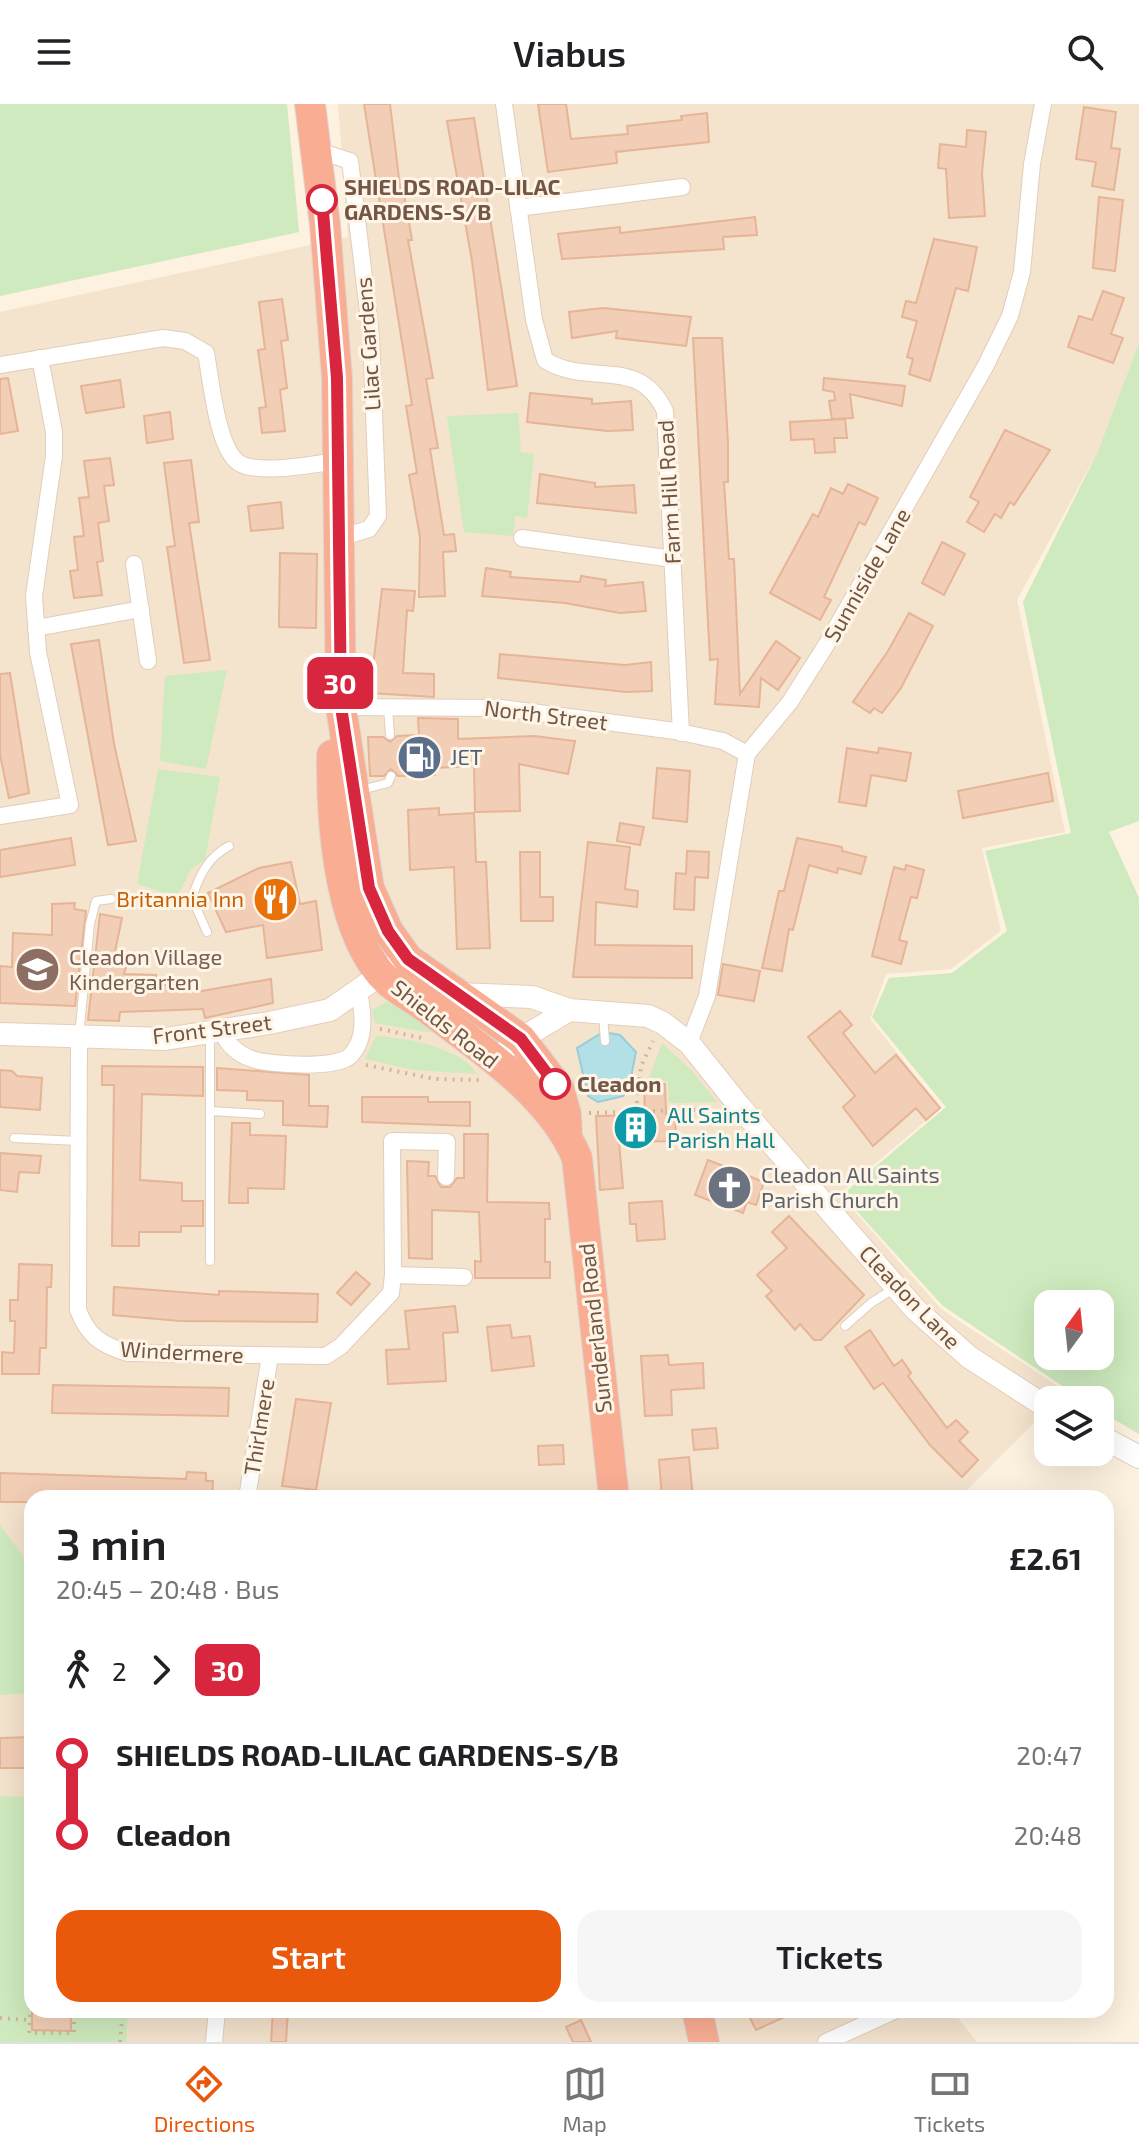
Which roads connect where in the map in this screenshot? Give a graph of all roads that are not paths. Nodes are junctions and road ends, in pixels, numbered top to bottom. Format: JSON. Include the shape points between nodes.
{"nodes":[{"id":1,"x":310,"y":104,"type":"edge"},
{"id":2,"x":504,"y":104,"type":"edge"},
{"id":3,"x":1043,"y":104,"type":"edge"},
{"id":4,"x":316,"y":150,"type":"junction"},
{"id":5,"x":682,"y":187,"type":"dead end"},
{"id":6,"x":518,"y":208,"type":"junction"},
{"id":7,"x":40,"y":358,"type":"junction"},
{"id":8,"x":0,"y":365,"type":"edge"},
{"id":9,"x":338,"y":461,"type":"junction"},
{"id":10,"x":339,"y":538,"type":"junction"},
{"id":11,"x":522,"y":538,"type":"dead end"},
{"id":12,"x":673,"y":559,"type":"junction"},
{"id":13,"x":134,"y":564,"type":"dead end"},
{"id":14,"x":141,"y":609,"type":"junction"},
{"id":15,"x":36,"y":628,"type":"junction"},
{"id":16,"x":148,"y":661,"type":"dead end"},
{"id":17,"x":388,"y":706,"type":"junction"},
{"id":18,"x":341,"y":707,"type":"junction"},
{"id":19,"x":681,"y":733,"type":"junction"},
{"id":20,"x":390,"y":735,"type":"dead end"},
{"id":21,"x":747,"y":754,"type":"junction"},
{"id":22,"x":391,"y":776,"type":"dead end"},
{"id":23,"x":342,"y":792,"type":"junction"},
{"id":24,"x":0,"y":816,"type":"edge"},
{"id":25,"x":229,"y":846,"type":"dead end"},
{"id":26,"x":111,"y":899,"type":"dead end"},
{"id":27,"x":207,"y":932,"type":"dead end"},
{"id":28,"x":408,"y":959,"type":"junction"},
{"id":29,"x":369,"y":982,"type":"junction"},
{"id":30,"x":457,"y":994,"type":"junction"},
{"id":31,"x":569,"y":1010,"type":"junction"},
{"id":32,"x":603,"y":1013,"type":"junction"},
{"id":33,"x":216,"y":1031,"type":"junction"},
{"id":34,"x":0,"y":1034,"type":"edge"},
{"id":35,"x":79,"y":1037,"type":"junction"},
{"id":36,"x":521,"y":1039,"type":"junction"},
{"id":37,"x":605,"y":1041,"type":"dead end"},
{"id":38,"x":689,"y":1043,"type":"junction"},
{"id":39,"x":490,"y":1056,"type":"junction"},
{"id":40,"x":210,"y":1111,"type":"junction"},
{"id":41,"x":260,"y":1114,"type":"dead end"},
{"id":42,"x":570,"y":1135,"type":"junction"},
{"id":43,"x":14,"y":1138,"type":"dead end"},
{"id":44,"x":78,"y":1141,"type":"junction"},
{"id":45,"x":446,"y":1177,"type":"dead end"},
{"id":46,"x":210,"y":1261,"type":"dead end"},
{"id":47,"x":393,"y":1275,"type":"junction"},
{"id":48,"x":464,"y":1277,"type":"dead end"},
{"id":49,"x":895,"y":1288,"type":"junction"},
{"id":50,"x":845,"y":1326,"type":"dead end"},
{"id":51,"x":270,"y":1356,"type":"junction"},
{"id":52,"x":1034,"y":1399,"type":"edge"},
{"id":53,"x":1114,"y":1444,"type":"edge"},
{"id":54,"x":1139,"y":1457,"type":"edge"},
{"id":55,"x":248,"y":1490,"type":"edge"},
{"id":56,"x":613,"y":1490,"type":"edge"},
{"id":57,"x":216,"y":2018,"type":"edge"},
{"id":58,"x":699,"y":2018,"type":"edge"},
{"id":59,"x":879,"y":2018,"type":"edge"},
{"id":60,"x":214,"y":2042,"type":"edge"},
{"id":61,"x":704,"y":2042,"type":"edge"},
{"id":62,"x":826,"y":2042,"type":"edge"}],
"edges":[{"from":1,"to":4,"type":"highway","name":"Shields Road"},
{"from":2,"to":6,"type":"street","name":"Farm Hill Road"},
{"from":3,"to":21,"type":"street","name":"Sunniside Lane","via":[[1022,272],[1010,316],[828,642],[790,702]]},
{"from":4,"to":9,"type":"highway","name":"Shields Road","via":[[337,378]]},
{"from":4,"to":10,"type":"street","name":"Lilac Gardens","via":[[350,161],[371,336],[378,516],[369,529]]},
{"from":5,"to":6,"type":"street"},
{"from":6,"to":12,"type":"street","name":"Farm Hill Road","via":[[538,344],[545,360],[561,370],[634,377],[658,395],[665,411]]},
{"from":7,"to":8,"type":"street"},
{"from":7,"to":9,"type":"street","via":[[163,338],[185,341],[206,353],[225,447],[240,464],[258,468]]},
{"from":7,"to":15,"type":"street","via":[[54,456],[34,596]]},
{"from":9,"to":10,"type":"highway","name":"Shields Road"},
{"from":10,"to":18,"type":"highway","name":"Shields Road"},
{"from":11,"to":12,"type":"street"},
{"from":12,"to":19,"type":"street","name":"Farm Hill Road"},
{"from":13,"to":14,"type":"street"},
{"from":14,"to":15,"type":"street"},
{"from":14,"to":16,"type":"street"},
{"from":15,"to":24,"type":"street","via":[[70,805]]},
{"from":17,"to":18,"type":"street","name":"North Street"},
{"from":17,"to":19,"type":"street","name":"North Street","via":[[501,708]]},
{"from":17,"to":20,"type":"lane"},
{"from":18,"to":23,"type":"highway","name":"Shields Road","via":[[332,744]]},
{"from":19,"to":21,"type":"street","name":"North Street","via":[[723,741]]},
{"from":21,"to":38,"type":"street","via":[[707,996]]},
{"from":22,"to":23,"type":"lane","via":[[378,789]]},
{"from":23,"to":28,"type":"highway","name":"Shields Road","via":[[369,888],[388,931]]},
{"from":23,"to":29,"type":"highway","name":"Shields Road","via":[[342,880]]},
{"from":25,"to":27,"type":"lane","via":[[199,876],[192,898]]},
{"from":26,"to":35,"type":"lane","via":[[96,901],[90,924]]},
{"from":28,"to":29,"type":"street","name":"Front Street"},
{"from":28,"to":30,"type":"highway","name":"Shields Road"},
{"from":29,"to":33,"type":"street","name":"Front Street","via":[[330,1010]]},
{"from":29,"to":33,"type":"street","via":[[360,1039],[349,1057],[334,1064],[251,1059]]},
{"from":29,"to":39,"type":"highway","name":"Shields Road"},
{"from":30,"to":31,"type":"street","name":"Cleadon Lane","via":[[532,997]]},
{"from":30,"to":36,"type":"highway","name":"Shields Road"},
{"from":31,"to":32,"type":"street","name":"Cleadon Lane"},
{"from":31,"to":36,"type":"street"},
{"from":32,"to":37,"type":"lane"},
{"from":32,"to":38,"type":"street","name":"Cleadon Lane","via":[[648,1016]]},
{"from":33,"to":35,"type":"street","name":"Front Street","via":[[165,1039]]},
{"from":33,"to":40,"type":"lane"},
{"from":34,"to":35,"type":"street","name":"Front Street"},
{"from":35,"to":44,"type":"street","name":"Windermere"},
{"from":36,"to":39,"type":"street"},
{"from":36,"to":42,"type":"highway","name":"Shields Road","via":[[559,1089]]},
{"from":38,"to":49,"type":"street","name":"Cleadon Lane"},
{"from":39,"to":42,"type":"highway","name":"Shields Road"},
{"from":40,"to":41,"type":"lane"},
{"from":40,"to":46,"type":"lane"},
{"from":42,"to":56,"type":"highway","name":"Sunderland Road"},
{"from":43,"to":44,"type":"lane"},
{"from":44,"to":51,"type":"street","name":"Windermere","via":[[76,1286],[86,1331],[105,1346],[128,1353]]},
{"from":45,"to":47,"type":"street","via":[[447,1142],[392,1141]]},
{"from":47,"to":48,"type":"street"},
{"from":47,"to":51,"type":"street","name":"Windermere","via":[[391,1293],[326,1356]]},
{"from":49,"to":50,"type":"lane"},
{"from":49,"to":52,"type":"street","name":"Cleadon Lane","via":[[969,1357]]},
{"from":51,"to":55,"type":"street","name":"Thirlmere"},
{"from":53,"to":54,"type":"street"},
{"from":57,"to":60,"type":"street"},
{"from":58,"to":61,"type":"highway"},
{"from":59,"to":62,"type":"street"}]}
